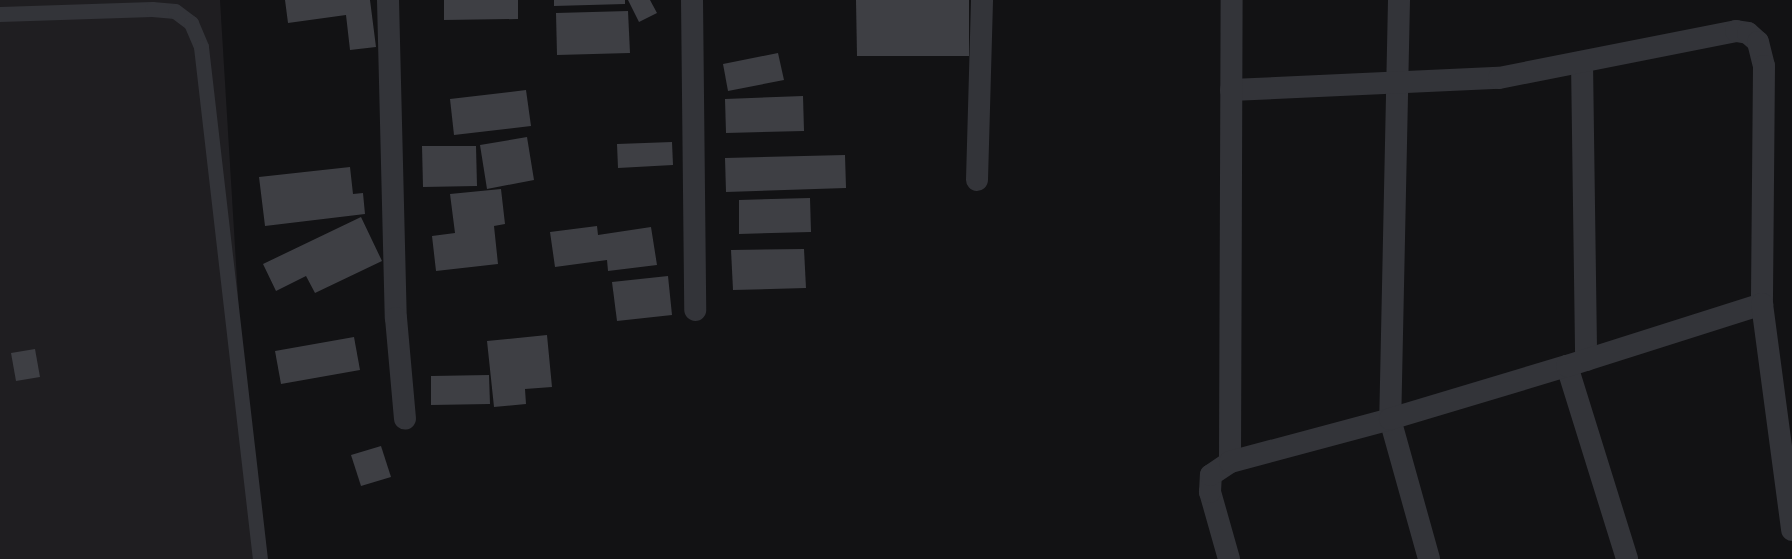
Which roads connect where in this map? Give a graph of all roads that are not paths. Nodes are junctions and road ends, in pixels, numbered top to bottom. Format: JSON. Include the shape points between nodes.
{"nodes":[{"id":1,"x":388,"y":0,"type":"edge"},
{"id":2,"x":692,"y":0,"type":"edge"},
{"id":3,"x":982,"y":0,"type":"edge"},
{"id":4,"x":1232,"y":0,"type":"edge"},
{"id":5,"x":1399,"y":0,"type":"edge"},
{"id":6,"x":0,"y":14,"type":"edge"},
{"id":7,"x":1582,"y":62,"type":"junction"},
{"id":8,"x":1398,"y":83,"type":"junction"},
{"id":9,"x":1231,"y":90,"type":"junction"},
{"id":10,"x":977,"y":180,"type":"dead end"},
{"id":11,"x":1762,"y":304,"type":"junction"},
{"id":12,"x":695,"y":310,"type":"dead end"},
{"id":13,"x":1576,"y":363,"type":"junction"},
{"id":14,"x":1390,"y":418,"type":"junction"},
{"id":15,"x":405,"y":419,"type":"dead end"},
{"id":16,"x":1230,"y":462,"type":"junction"},
{"id":17,"x":1792,"y":530,"type":"edge"},
{"id":18,"x":260,"y":559,"type":"edge"},
{"id":19,"x":1229,"y":559,"type":"edge"},
{"id":20,"x":1429,"y":559,"type":"edge"},
{"id":21,"x":1628,"y":559,"type":"edge"}],
"edges":[{"from":1,"to":15,"type":"street","via":[[396,318]]},
{"from":2,"to":12,"type":"street"},
{"from":3,"to":10,"type":"street"},
{"from":4,"to":9,"type":"street"},
{"from":5,"to":8,"type":"street"},
{"from":6,"to":18,"type":"lane","via":[[152,9],[175,11],[191,23],[201,47]]},
{"from":7,"to":8,"type":"street","via":[[1499,78]]},
{"from":7,"to":11,"type":"street","via":[[1736,31],[1748,33],[1758,42],[1764,66]]},
{"from":7,"to":13,"type":"street"},
{"from":8,"to":9,"type":"street"},
{"from":8,"to":14,"type":"street"},
{"from":9,"to":16,"type":"street"},
{"from":11,"to":13,"type":"street"},
{"from":11,"to":17,"type":"street"},
{"from":13,"to":14,"type":"street"},
{"from":13,"to":21,"type":"street"},
{"from":14,"to":16,"type":"street"},
{"from":14,"to":20,"type":"street"},
{"from":16,"to":19,"type":"street","via":[[1211,475],[1210,492]]}]}
